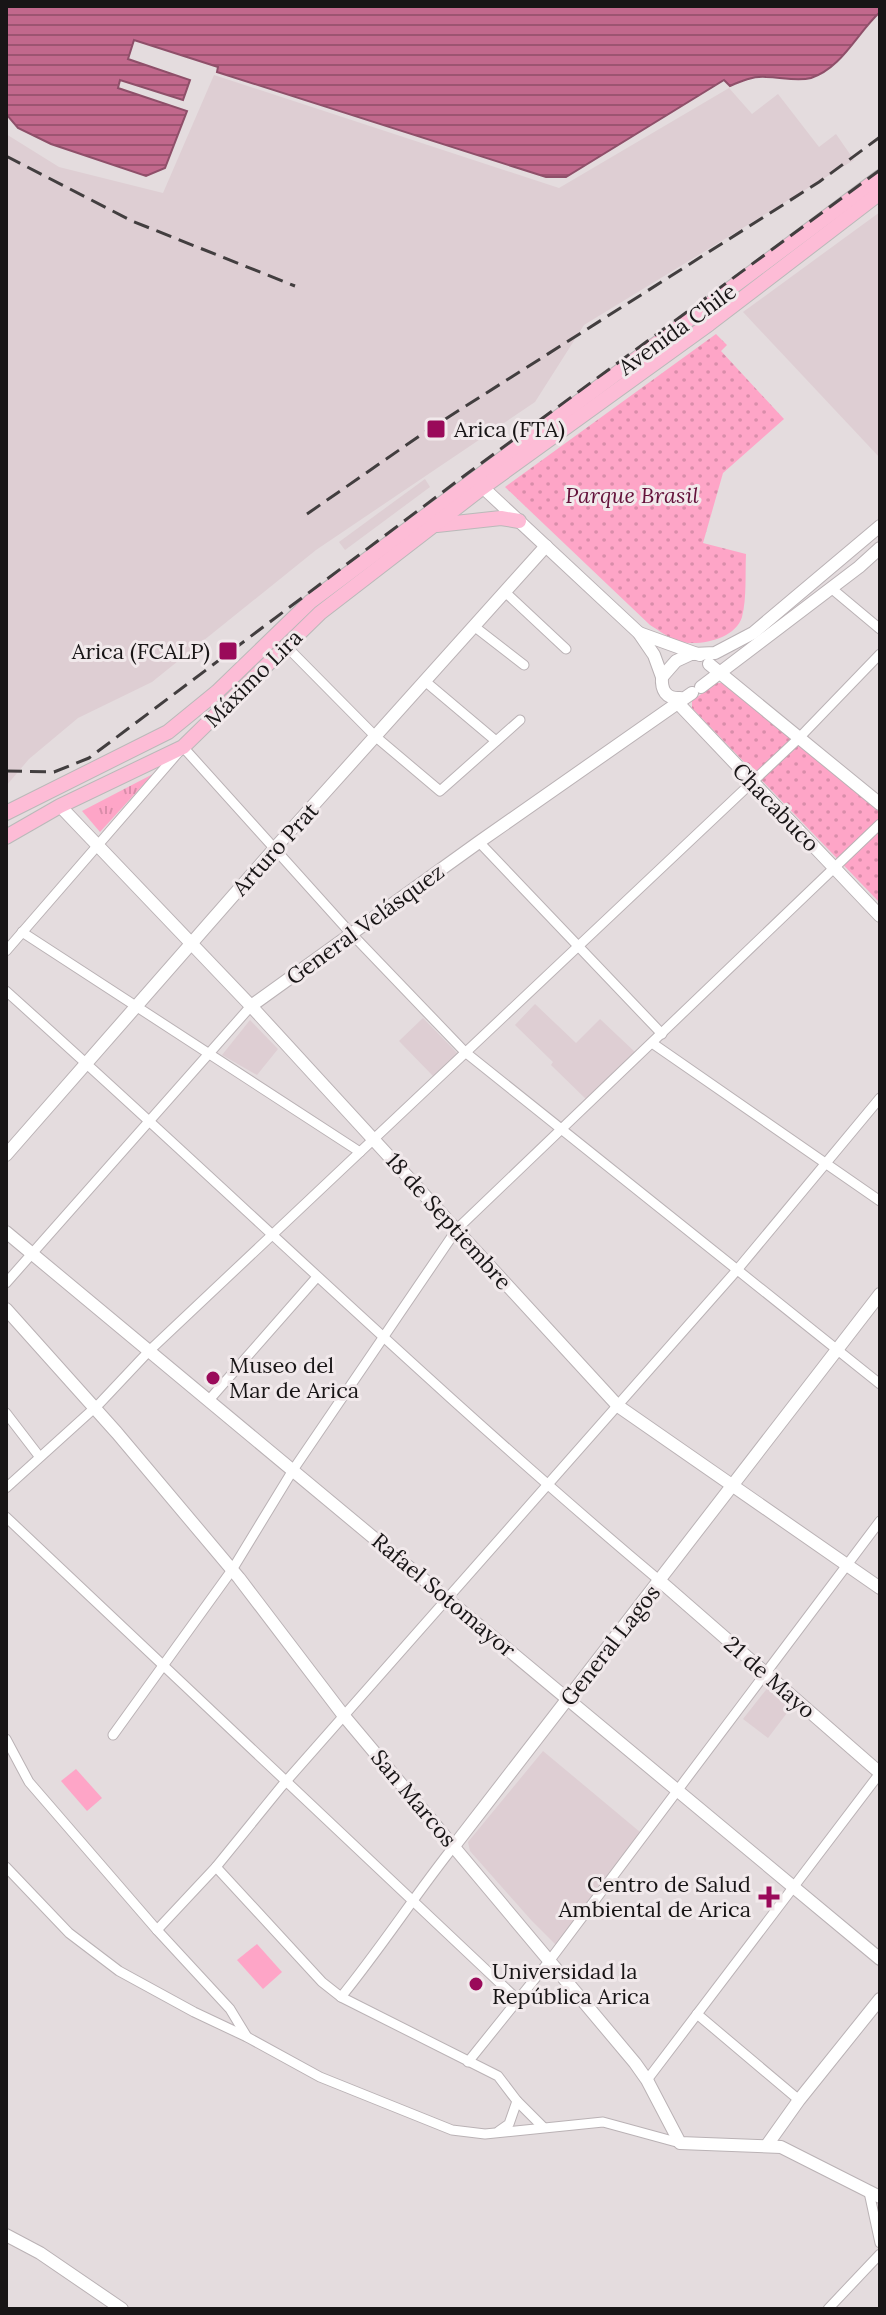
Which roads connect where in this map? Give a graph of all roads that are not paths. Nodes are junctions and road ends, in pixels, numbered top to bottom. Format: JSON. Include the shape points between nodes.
{"nodes":[{"id":1,"x":880,"y":177,"type":"edge"},
{"id":2,"x":880,"y":193,"type":"edge"},
{"id":3,"x":724,"y":303,"type":"junction"},
{"id":4,"x":478,"y":483,"type":"junction"},
{"id":5,"x":519,"y":521,"type":"junction"},
{"id":6,"x":432,"y":526,"type":"junction"},
{"id":7,"x":880,"y":526,"type":"edge"},
{"id":8,"x":546,"y":546,"type":"junction"},
{"id":9,"x":880,"y":548,"type":"edge"},
{"id":10,"x":831,"y":588,"type":"junction"},
{"id":11,"x":505,"y":592,"type":"junction"},
{"id":12,"x":475,"y":627,"type":"junction"},
{"id":13,"x":880,"y":629,"type":"edge"},
{"id":14,"x":639,"y":633,"type":"junction"},
{"id":15,"x":285,"y":645,"type":"junction"},
{"id":16,"x":566,"y":649,"type":"dead end"},
{"id":17,"x":692,"y":654,"type":"junction"},
{"id":18,"x":880,"y":654,"type":"edge"},
{"id":19,"x":524,"y":665,"type":"dead end"},
{"id":20,"x":714,"y":668,"type":"junction"},
{"id":21,"x":662,"y":677,"type":"junction"},
{"id":22,"x":426,"y":682,"type":"junction"},
{"id":23,"x":676,"y":701,"type":"junction"},
{"id":24,"x":520,"y":720,"type":"dead end"},
{"id":25,"x":376,"y":737,"type":"junction"},
{"id":26,"x":799,"y":738,"type":"junction"},
{"id":27,"x":496,"y":741,"type":"junction"},
{"id":28,"x":183,"y":747,"type":"junction"},
{"id":29,"x":753,"y":782,"type":"junction"},
{"id":30,"x":880,"y":804,"type":"edge"},
{"id":31,"x":60,"y":806,"type":"junction"},
{"id":32,"x":6,"y":813,"type":"edge"},
{"id":33,"x":880,"y":824,"type":"edge"},
{"id":34,"x":6,"y":837,"type":"edge"},
{"id":35,"x":479,"y":842,"type":"junction"},
{"id":36,"x":97,"y":845,"type":"junction"},
{"id":37,"x":274,"y":849,"type":"junction"},
{"id":38,"x":834,"y":868,"type":"junction"},
{"id":39,"x":880,"y":916,"type":"edge"},
{"id":40,"x":22,"y":932,"type":"junction"},
{"id":41,"x":352,"y":934,"type":"junction"},
{"id":42,"x":192,"y":943,"type":"junction"},
{"id":43,"x":579,"y":946,"type":"junction"},
{"id":44,"x":6,"y":951,"type":"edge"},
{"id":45,"x":6,"y":991,"type":"edge"},
{"id":46,"x":137,"y":1006,"type":"junction"},
{"id":47,"x":251,"y":1006,"type":"junction"},
{"id":48,"x":662,"y":1034,"type":"junction"},
{"id":49,"x":652,"y":1043,"type":"junction"},
{"id":50,"x":465,"y":1052,"type":"junction"},
{"id":51,"x":209,"y":1054,"type":"junction"},
{"id":52,"x":87,"y":1063,"type":"junction"},
{"id":53,"x":880,"y":1098,"type":"edge"},
{"id":54,"x":151,"y":1121,"type":"junction"},
{"id":55,"x":562,"y":1128,"type":"junction"},
{"id":56,"x":374,"y":1139,"type":"junction"},
{"id":57,"x":360,"y":1152,"type":"junction"},
{"id":58,"x":6,"y":1155,"type":"edge"},
{"id":59,"x":826,"y":1163,"type":"junction"},
{"id":60,"x":880,"y":1201,"type":"edge"},
{"id":61,"x":457,"y":1229,"type":"junction"},
{"id":62,"x":6,"y":1232,"type":"edge"},
{"id":63,"x":272,"y":1235,"type":"junction"},
{"id":64,"x":33,"y":1254,"type":"junction"},
{"id":65,"x":737,"y":1270,"type":"junction"},
{"id":66,"x":317,"y":1277,"type":"junction"},
{"id":67,"x":6,"y":1283,"type":"edge"},
{"id":68,"x":880,"y":1294,"type":"edge"},
{"id":69,"x":6,"y":1309,"type":"edge"},
{"id":70,"x":382,"y":1337,"type":"junction"},
{"id":71,"x":837,"y":1350,"type":"junction"},
{"id":72,"x":149,"y":1351,"type":"junction"},
{"id":73,"x":880,"y":1384,"type":"edge"},
{"id":74,"x":209,"y":1400,"type":"junction"},
{"id":75,"x":618,"y":1406,"type":"junction"},
{"id":76,"x":94,"y":1408,"type":"junction"},
{"id":77,"x":6,"y":1413,"type":"edge"},
{"id":78,"x":39,"y":1456,"type":"junction"},
{"id":79,"x":293,"y":1470,"type":"junction"},
{"id":80,"x":547,"y":1486,"type":"junction"},
{"id":81,"x":733,"y":1486,"type":"junction"},
{"id":82,"x":6,"y":1488,"type":"edge"},
{"id":83,"x":6,"y":1517,"type":"edge"},
{"id":84,"x":880,"y":1521,"type":"edge"},
{"id":85,"x":847,"y":1565,"type":"junction"},
{"id":86,"x":232,"y":1570,"type":"junction"},
{"id":87,"x":660,"y":1581,"type":"junction"},
{"id":88,"x":880,"y":1588,"type":"edge"},
{"id":89,"x":447,"y":1598,"type":"junction"},
{"id":90,"x":163,"y":1665,"type":"junction"},
{"id":91,"x":765,"y":1673,"type":"junction"},
{"id":92,"x":568,"y":1699,"type":"junction"},
{"id":93,"x":344,"y":1716,"type":"junction"},
{"id":94,"x":113,"y":1735,"type":"dead end"},
{"id":95,"x":6,"y":1739,"type":"edge"},
{"id":96,"x":880,"y":1773,"type":"edge"},
{"id":97,"x":286,"y":1782,"type":"junction"},
{"id":98,"x":678,"y":1791,"type":"junction"},
{"id":99,"x":454,"y":1846,"type":"junction"},
{"id":100,"x":6,"y":1867,"type":"edge"},
{"id":101,"x":216,"y":1867,"type":"junction"},
{"id":102,"x":793,"y":1887,"type":"junction"},
{"id":103,"x":411,"y":1899,"type":"junction"},
{"id":104,"x":157,"y":1930,"type":"junction"},
{"id":105,"x":880,"y":1959,"type":"edge"},
{"id":106,"x":550,"y":1960,"type":"junction"},
{"id":107,"x":341,"y":1997,"type":"junction"},
{"id":108,"x":880,"y":1999,"type":"edge"},
{"id":109,"x":518,"y":2000,"type":"junction"},
{"id":110,"x":697,"y":2014,"type":"junction"},
{"id":111,"x":247,"y":2037,"type":"junction"},
{"id":112,"x":468,"y":2062,"type":"junction"},
{"id":113,"x":647,"y":2080,"type":"junction"},
{"id":114,"x":799,"y":2100,"type":"junction"},
{"id":115,"x":517,"y":2101,"type":"junction"},
{"id":116,"x":543,"y":2127,"type":"junction"},
{"id":117,"x":498,"y":2132,"type":"junction"},
{"id":118,"x":680,"y":2143,"type":"junction"},
{"id":119,"x":767,"y":2145,"type":"junction"},
{"id":120,"x":874,"y":2195,"type":"edge"},
{"id":121,"x":6,"y":2235,"type":"edge"},
{"id":122,"x":880,"y":2243,"type":"edge"},
{"id":123,"x":880,"y":2254,"type":"edge"},
{"id":124,"x":122,"y":2309,"type":"edge"},
{"id":125,"x":828,"y":2309,"type":"edge"}],
"edges":[{"from":1,"to":3,"type":"main road","name":"Avenida Chile"},
{"from":2,"to":3,"type":"main road","name":"Avenida Chile"},
{"from":3,"to":4,"type":"main road","name":"Avenida Chile"},
{"from":4,"to":5,"type":"street"},
{"from":4,"to":6,"type":"main road","name":"Máximo Lira"},
{"from":4,"to":32,"type":"main road","name":"Máximo Lira","via":[[310,602],[168,732]]},
{"from":5,"to":6,"type":"main road","via":[[501,518]]},
{"from":5,"to":8,"type":"street"},
{"from":6,"to":15,"type":"main road","name":"Máximo Lira"},
{"from":7,"to":17,"type":"street","via":[[753,633],[725,650]]},
{"from":8,"to":11,"type":"street","name":"Arturo Prat"},
{"from":8,"to":14,"type":"street"},
{"from":9,"to":10,"type":"street"},
{"from":10,"to":13,"type":"street"},
{"from":10,"to":20,"type":"street"},
{"from":11,"to":12,"type":"street","name":"Arturo Prat"},
{"from":11,"to":16,"type":"street"},
{"from":12,"to":19,"type":"street"},
{"from":12,"to":22,"type":"street","name":"Arturo Prat"},
{"from":14,"to":17,"type":"street"},
{"from":14,"to":21,"type":"street"},
{"from":15,"to":25,"type":"street"},
{"from":15,"to":28,"type":"main road","name":"Máximo Lira"},
{"from":17,"to":20,"type":"street"},
{"from":17,"to":21,"type":"street","via":[[676,661]]},
{"from":18,"to":26,"type":"street"},
{"from":20,"to":23,"type":"street","via":[[697,690]]},
{"from":20,"to":26,"type":"street"},
{"from":21,"to":23,"type":"street","via":[[663,690]]},
{"from":22,"to":25,"type":"street","name":"Arturo Prat"},
{"from":22,"to":27,"type":"street"},
{"from":23,"to":29,"type":"street","name":"Chacabuco"},
{"from":23,"to":35,"type":"street","name":"General Velásquez"},
{"from":24,"to":27,"type":"street"},
{"from":25,"to":27,"type":"street","via":[[440,791]]},
{"from":25,"to":37,"type":"street","name":"Arturo Prat"},
{"from":26,"to":29,"type":"street"},
{"from":26,"to":30,"type":"street"},
{"from":28,"to":31,"type":"main road","name":"Máximo Lira"},
{"from":28,"to":36,"type":"street"},
{"from":28,"to":37,"type":"street"},
{"from":29,"to":38,"type":"street","name":"Chacabuco"},
{"from":29,"to":43,"type":"street"},
{"from":31,"to":34,"type":"main road","name":"Máximo Lira"},
{"from":31,"to":36,"type":"street","name":"18 de Septiembre"},
{"from":33,"to":38,"type":"street"},
{"from":35,"to":41,"type":"street","name":"General Velásquez"},
{"from":35,"to":43,"type":"street"},
{"from":36,"to":40,"type":"street"},
{"from":36,"to":42,"type":"street","name":"18 de Septiembre"},
{"from":37,"to":41,"type":"street"},
{"from":37,"to":42,"type":"street","name":"Arturo Prat"},
{"from":38,"to":39,"type":"street","name":"Chacabuco"},
{"from":38,"to":48,"type":"street"},
{"from":40,"to":44,"type":"street"},
{"from":40,"to":46,"type":"street"},
{"from":41,"to":47,"type":"street","name":"General Velásquez"},
{"from":41,"to":50,"type":"street"},
{"from":42,"to":46,"type":"street","name":"Arturo Prat"},
{"from":42,"to":47,"type":"street","name":"18 de Septiembre"},
{"from":43,"to":48,"type":"street"},
{"from":43,"to":50,"type":"street"},
{"from":45,"to":52,"type":"street"},
{"from":46,"to":51,"type":"street"},
{"from":46,"to":52,"type":"street","name":"Arturo Prat"},
{"from":47,"to":51,"type":"street"},
{"from":47,"to":56,"type":"street","name":"18 de Septiembre"},
{"from":48,"to":49,"type":"street"},
{"from":49,"to":55,"type":"street"},
{"from":49,"to":59,"type":"street"},
{"from":50,"to":55,"type":"street"},
{"from":50,"to":56,"type":"street"},
{"from":51,"to":54,"type":"street"},
{"from":51,"to":57,"type":"street"},
{"from":52,"to":54,"type":"street"},
{"from":52,"to":58,"type":"street","name":"Arturo Prat"},
{"from":53,"to":59,"type":"street"},
{"from":54,"to":63,"type":"street"},
{"from":54,"to":64,"type":"street"},
{"from":55,"to":61,"type":"street"},
{"from":55,"to":65,"type":"street"},
{"from":56,"to":57,"type":"street"},
{"from":56,"to":61,"type":"street","name":"18 de Septiembre"},
{"from":57,"to":63,"type":"street"},
{"from":59,"to":60,"type":"street"},
{"from":59,"to":65,"type":"street"},
{"from":61,"to":70,"type":"street"},
{"from":61,"to":75,"type":"street","name":"18 de Septiembre"},
{"from":62,"to":64,"type":"street","name":"Rafael Sotomayor"},
{"from":63,"to":66,"type":"street"},
{"from":63,"to":72,"type":"street"},
{"from":64,"to":67,"type":"street"},
{"from":64,"to":72,"type":"street","name":"Rafael Sotomayor"},
{"from":65,"to":71,"type":"street"},
{"from":65,"to":75,"type":"street"},
{"from":66,"to":70,"type":"street"},
{"from":66,"to":74,"type":"street"},
{"from":68,"to":71,"type":"street","name":"General Lagos"},
{"from":69,"to":76,"type":"street","name":"San Marcos"},
{"from":70,"to":79,"type":"street"},
{"from":70,"to":80,"type":"street"},
{"from":71,"to":73,"type":"street"},
{"from":71,"to":81,"type":"street","name":"General Lagos"},
{"from":72,"to":74,"type":"street","name":"Rafael Sotomayor"},
{"from":72,"to":76,"type":"street"},
{"from":74,"to":79,"type":"street","name":"Rafael Sotomayor"},
{"from":75,"to":80,"type":"street"},
{"from":75,"to":81,"type":"street","name":"18 de Septiembre"},
{"from":76,"to":78,"type":"street"},
{"from":76,"to":86,"type":"street","name":"San Marcos"},
{"from":77,"to":78,"type":"street"},
{"from":78,"to":82,"type":"street"},
{"from":79,"to":86,"type":"street"},
{"from":79,"to":89,"type":"street","name":"Rafael Sotomayor"},
{"from":80,"to":87,"type":"street"},
{"from":80,"to":89,"type":"street"},
{"from":81,"to":85,"type":"street","name":"18 de Septiembre"},
{"from":81,"to":87,"type":"street","name":"General Lagos"},
{"from":83,"to":90,"type":"street"},
{"from":84,"to":85,"type":"street"},
{"from":85,"to":88,"type":"street","name":"18 de Septiembre"},
{"from":85,"to":91,"type":"street"},
{"from":86,"to":90,"type":"street"},
{"from":86,"to":93,"type":"street","name":"San Marcos"},
{"from":87,"to":91,"type":"street","name":"21 de Mayo"},
{"from":87,"to":92,"type":"street","name":"General Lagos"},
{"from":89,"to":92,"type":"street","name":"Rafael Sotomayor"},
{"from":89,"to":93,"type":"street"},
{"from":90,"to":94,"type":"street"},
{"from":90,"to":97,"type":"street"},
{"from":91,"to":96,"type":"street","name":"21 de Mayo"},
{"from":91,"to":98,"type":"street"},
{"from":92,"to":98,"type":"street","name":"Rafael Sotomayor"},
{"from":92,"to":99,"type":"street","name":"General Lagos"},
{"from":93,"to":97,"type":"street"},
{"from":93,"to":99,"type":"street","name":"San Marcos"},
{"from":95,"to":104,"type":"street","via":[[29,1782]]},
{"from":96,"to":102,"type":"street"},
{"from":97,"to":101,"type":"street"},
{"from":97,"to":103,"type":"street"},
{"from":98,"to":102,"type":"street","name":"Rafael Sotomayor"},
{"from":98,"to":106,"type":"street"},
{"from":99,"to":103,"type":"street","name":"General Lagos"},
{"from":99,"to":106,"type":"street","name":"San Marcos"},
{"from":100,"to":111,"type":"street","via":[[94,1954]]},
{"from":101,"to":104,"type":"street"},
{"from":101,"to":107,"type":"street"},
{"from":102,"to":105,"type":"street","name":"Rafael Sotomayor"},
{"from":102,"to":110,"type":"street"},
{"from":103,"to":107,"type":"street","name":"General Lagos"},
{"from":103,"to":109,"type":"street"},
{"from":104,"to":111,"type":"street","via":[[230,2009]]},
{"from":106,"to":109,"type":"street"},
{"from":106,"to":113,"type":"street","name":"San Marcos"},
{"from":107,"to":112,"type":"street"},
{"from":108,"to":114,"type":"street"},
{"from":109,"to":112,"type":"street"},
{"from":110,"to":113,"type":"street"},
{"from":110,"to":114,"type":"street"},
{"from":111,"to":117,"type":"street","via":[[382,2104],[452,2130]]},
{"from":112,"to":115,"type":"street","via":[[498,2076]]},
{"from":113,"to":118,"type":"street","name":"San Marcos"},
{"from":114,"to":119,"type":"street"},
{"from":115,"to":116,"type":"street"},
{"from":115,"to":117,"type":"street","via":[[509,2124]]},
{"from":116,"to":117,"type":"street"},
{"from":116,"to":118,"type":"street","via":[[603,2122]]},
{"from":118,"to":119,"type":"street"},
{"from":119,"to":120,"type":"street","via":[[787,2149]]},
{"from":120,"to":122,"type":"street"},
{"from":121,"to":124,"type":"street"},
{"from":123,"to":125,"type":"street"}]}
